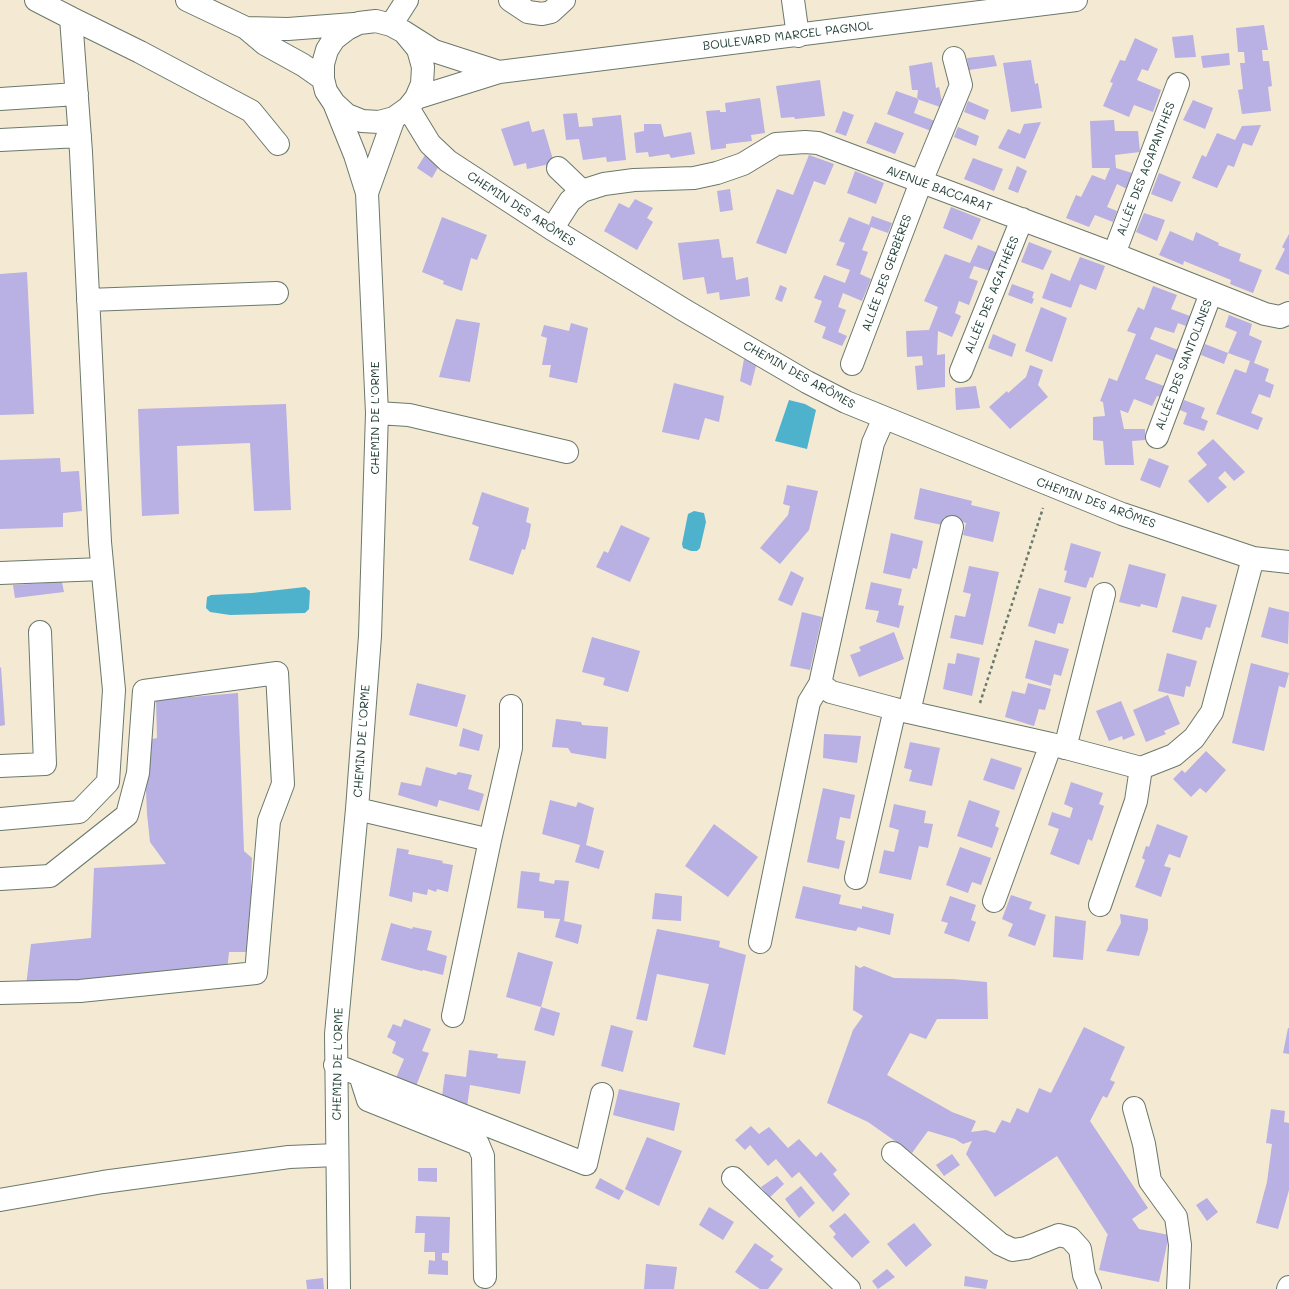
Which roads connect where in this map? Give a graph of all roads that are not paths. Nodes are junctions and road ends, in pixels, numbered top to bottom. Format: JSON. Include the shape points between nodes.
{"nodes":[{"id":1,"x":36,"y":0,"type":"edge"},
{"id":2,"x":187,"y":0,"type":"edge"},
{"id":3,"x":408,"y":0,"type":"edge"},
{"id":4,"x":510,"y":0,"type":"edge"},
{"id":5,"x":564,"y":0,"type":"edge"},
{"id":6,"x":793,"y":0,"type":"edge"},
{"id":7,"x":1076,"y":0,"type":"edge"},
{"id":8,"x":994,"y":5,"type":"edge"},
{"id":9,"x":71,"y":18,"type":"junction"},
{"id":10,"x":359,"y":23,"type":"junction"},
{"id":11,"x":246,"y":28,"type":"junction"},
{"id":12,"x":398,"y":29,"type":"junction"},
{"id":13,"x":798,"y":36,"type":"junction"},
{"id":14,"x":954,"y":58,"type":"dead end"},
{"id":15,"x":499,"y":72,"type":"junction"},
{"id":16,"x":323,"y":79,"type":"junction"},
{"id":17,"x":1178,"y":84,"type":"dead end"},
{"id":18,"x":77,"y":94,"type":"junction"},
{"id":19,"x":0,"y":99,"type":"edge"},
{"id":20,"x":334,"y":103,"type":"junction"},
{"id":21,"x":406,"y":108,"type":"junction"},
{"id":22,"x":80,"y":136,"type":"junction"},
{"id":23,"x":0,"y":140,"type":"edge"},
{"id":24,"x":278,"y":144,"type":"dead end"},
{"id":25,"x":558,"y":168,"type":"dead end"},
{"id":26,"x":921,"y":182,"type":"junction"},
{"id":27,"x":582,"y":191,"type":"junction"},
{"id":28,"x":367,"y":193,"type":"junction"},
{"id":29,"x":1022,"y":219,"type":"junction"},
{"id":30,"x":552,"y":229,"type":"junction"},
{"id":31,"x":1114,"y":254,"type":"junction"},
{"id":32,"x":277,"y":293,"type":"dead end"},
{"id":33,"x":1211,"y":293,"type":"junction"},
{"id":34,"x":88,"y":300,"type":"junction"},
{"id":35,"x":1289,"y":313,"type":"edge"},
{"id":36,"x":852,"y":364,"type":"dead end"},
{"id":37,"x":962,"y":371,"type":"dead end"},
{"id":38,"x":377,"y":413,"type":"junction"},
{"id":39,"x":884,"y":418,"type":"junction"},
{"id":40,"x":1157,"y":437,"type":"dead end"},
{"id":41,"x":568,"y":452,"type":"dead end"},
{"id":42,"x":952,"y":527,"type":"dead end"},
{"id":43,"x":1253,"y":558,"type":"junction"},
{"id":44,"x":1289,"y":562,"type":"edge"},
{"id":45,"x":102,"y":569,"type":"junction"},
{"id":46,"x":0,"y":573,"type":"edge"},
{"id":47,"x":1104,"y":594,"type":"dead end"},
{"id":48,"x":40,"y":632,"type":"dead end"},
{"id":49,"x":820,"y":684,"type":"junction"},
{"id":50,"x":511,"y":706,"type":"dead end"},
{"id":51,"x":902,"y":710,"type":"junction"},
{"id":52,"x":1058,"y":746,"type":"junction"},
{"id":53,"x":0,"y":766,"type":"edge"},
{"id":54,"x":1141,"y":768,"type":"junction"},
{"id":55,"x":357,"y":809,"type":"junction"},
{"id":56,"x":0,"y":818,"type":"edge"},
{"id":57,"x":490,"y":840,"type":"junction"},
{"id":58,"x":856,"y":878,"type":"dead end"},
{"id":59,"x":0,"y":879,"type":"edge"},
{"id":60,"x":994,"y":901,"type":"dead end"},
{"id":61,"x":1100,"y":905,"type":"dead end"},
{"id":62,"x":760,"y":942,"type":"dead end"},
{"id":63,"x":0,"y":993,"type":"edge"},
{"id":64,"x":454,"y":1016,"type":"dead end"},
{"id":65,"x":335,"y":1065,"type":"junction"},
{"id":66,"x":360,"y":1075,"type":"junction"},
{"id":67,"x":602,"y":1094,"type":"dead end"},
{"id":68,"x":1134,"y":1108,"type":"dead end"},
{"id":69,"x":893,"y":1153,"type":"dead end"},
{"id":70,"x":337,"y":1156,"type":"junction"},
{"id":71,"x":732,"y":1178,"type":"dead end"},
{"id":72,"x":0,"y":1200,"type":"edge"},
{"id":73,"x":485,"y":1277,"type":"dead end"},
{"id":74,"x":339,"y":1289,"type":"edge"},
{"id":75,"x":849,"y":1289,"type":"edge"},
{"id":76,"x":1090,"y":1289,"type":"edge"},
{"id":77,"x":1178,"y":1289,"type":"edge"}],
"edges":[{"from":1,"to":9,"type":"street"},
{"from":2,"to":11,"type":"street"},
{"from":3,"to":12,"type":"street"},
{"from":4,"to":5,"type":"street","via":[[528,12],[542,14],[551,12]]},
{"from":6,"to":13,"type":"street"},
{"from":7,"to":8,"type":"street","name":"BOULEVARD MARCEL PAGNOL"},
{"from":8,"to":13,"type":"street","name":"BOULEVARD MARCEL PAGNOL"},
{"from":9,"to":18,"type":"street"},
{"from":9,"to":24,"type":"street","via":[[251,111]]},
{"from":10,"to":11,"type":"street","via":[[288,29]]},
{"from":10,"to":12,"type":"street","via":[[376,21]]},
{"from":10,"to":16,"type":"street","via":[[334,39],[323,64]]},
{"from":11,"to":16,"type":"street","via":[[265,44]]},
{"from":12,"to":15,"type":"street","name":"BOULEVARD MARCEL PAGNOL","via":[[434,51]]},
{"from":12,"to":21,"type":"street","via":[[418,49],[423,67],[422,84]]},
{"from":13,"to":15,"type":"street","name":"BOULEVARD MARCEL PAGNOL"},
{"from":14,"to":26,"type":"street","name":"ALLÉE DES GERBÈRES","via":[[961,85]]},
{"from":15,"to":21,"type":"street","name":"BOULEVARD MARCEL PAGNOL"},
{"from":16,"to":20,"type":"street"},
{"from":17,"to":31,"type":"street","name":"ALLÉE DES AGAPANTHES"},
{"from":18,"to":19,"type":"street"},
{"from":18,"to":22,"type":"street"},
{"from":20,"to":21,"type":"street","via":[[347,115],[362,121],[379,122]]},
{"from":20,"to":28,"type":"street","name":"CHEMIN DE L'ORME","via":[[355,154]]},
{"from":21,"to":28,"type":"street","name":"CHEMIN DE L'ORME"},
{"from":21,"to":30,"type":"street","name":"CHEMIN DES ARÔMES","via":[[430,144],[448,162]]},
{"from":22,"to":23,"type":"street"},
{"from":22,"to":34,"type":"street"},
{"from":25,"to":27,"type":"street"},
{"from":26,"to":27,"type":"street","name":"AVENUE BACCARAT","via":[[818,144],[805,142],[776,144],[743,164],[717,173],[694,178],[634,180],[604,184]]},
{"from":26,"to":29,"type":"street","name":"AVENUE BACCARAT"},
{"from":26,"to":36,"type":"street","name":"ALLÉE DES GERBÈRES"},
{"from":27,"to":30,"type":"street","name":"AVENUE BACCARAT","via":[[570,201]]},
{"from":28,"to":38,"type":"street","name":"CHEMIN DE L'ORME"},
{"from":29,"to":31,"type":"street","name":"AVENUE BACCARAT"},
{"from":29,"to":37,"type":"street","name":"ALLÉE DES AGATHÉES"},
{"from":30,"to":39,"type":"street","name":"CHEMIN DES ARÔMES","via":[[807,382]]},
{"from":31,"to":33,"type":"street","name":"AVENUE BACCARAT"},
{"from":32,"to":34,"type":"street"},
{"from":33,"to":35,"type":"street","name":"AVENUE BACCARAT","via":[[1280,318]]},
{"from":33,"to":40,"type":"street","name":"ALLÉE DES SANTOLINES"},
{"from":34,"to":45,"type":"street"},
{"from":38,"to":41,"type":"street","via":[[410,415]]},
{"from":38,"to":55,"type":"street","name":"CHEMIN DE L'ORME","via":[[370,636]]},
{"from":39,"to":43,"type":"street","name":"CHEMIN DES ARÔMES","via":[[1122,514]]},
{"from":39,"to":49,"type":"street","via":[[873,443]]},
{"from":42,"to":51,"type":"street"},
{"from":43,"to":44,"type":"street","name":"CHEMIN DES ARÔMES"},
{"from":43,"to":54,"type":"street","via":[[1212,712],[1194,738],[1174,755]]},
{"from":45,"to":46,"type":"street"},
{"from":45,"to":56,"type":"street","via":[[114,690],[108,782],[79,812]]},
{"from":47,"to":52,"type":"street"},
{"from":48,"to":53,"type":"street","via":[[45,764]]},
{"from":49,"to":51,"type":"street","via":[[832,692]]},
{"from":49,"to":62,"type":"street","via":[[809,702]]},
{"from":50,"to":57,"type":"street","via":[[511,748]]},
{"from":51,"to":52,"type":"street"},
{"from":51,"to":58,"type":"street"},
{"from":52,"to":54,"type":"street"},
{"from":52,"to":60,"type":"street"},
{"from":54,"to":61,"type":"street","via":[[1136,801]]},
{"from":55,"to":57,"type":"street"},
{"from":55,"to":65,"type":"street","name":"CHEMIN DE L'ORME"},
{"from":57,"to":64,"type":"street"},
{"from":59,"to":63,"type":"street","via":[[50,876],[127,815],[138,773],[144,691],[277,673],[283,784],[269,821],[256,973],[80,991]]},
{"from":65,"to":66,"type":"street"},
{"from":65,"to":70,"type":"street","name":"CHEMIN DE L'ORME"},
{"from":66,"to":67,"type":"street","via":[[586,1164]]},
{"from":66,"to":73,"type":"street","via":[[368,1100],[478,1144],[483,1156]]},
{"from":68,"to":77,"type":"street","via":[[1144,1144],[1150,1181],[1176,1217],[1180,1245]]},
{"from":69,"to":76,"type":"street","via":[[1000,1244],[1013,1250],[1026,1248],[1059,1235],[1070,1238],[1080,1249],[1084,1274]]},
{"from":70,"to":72,"type":"street","via":[[289,1157],[104,1182]]},
{"from":70,"to":74,"type":"street","name":"CHEMIN DE L'ORME"},
{"from":71,"to":75,"type":"street"}]}
